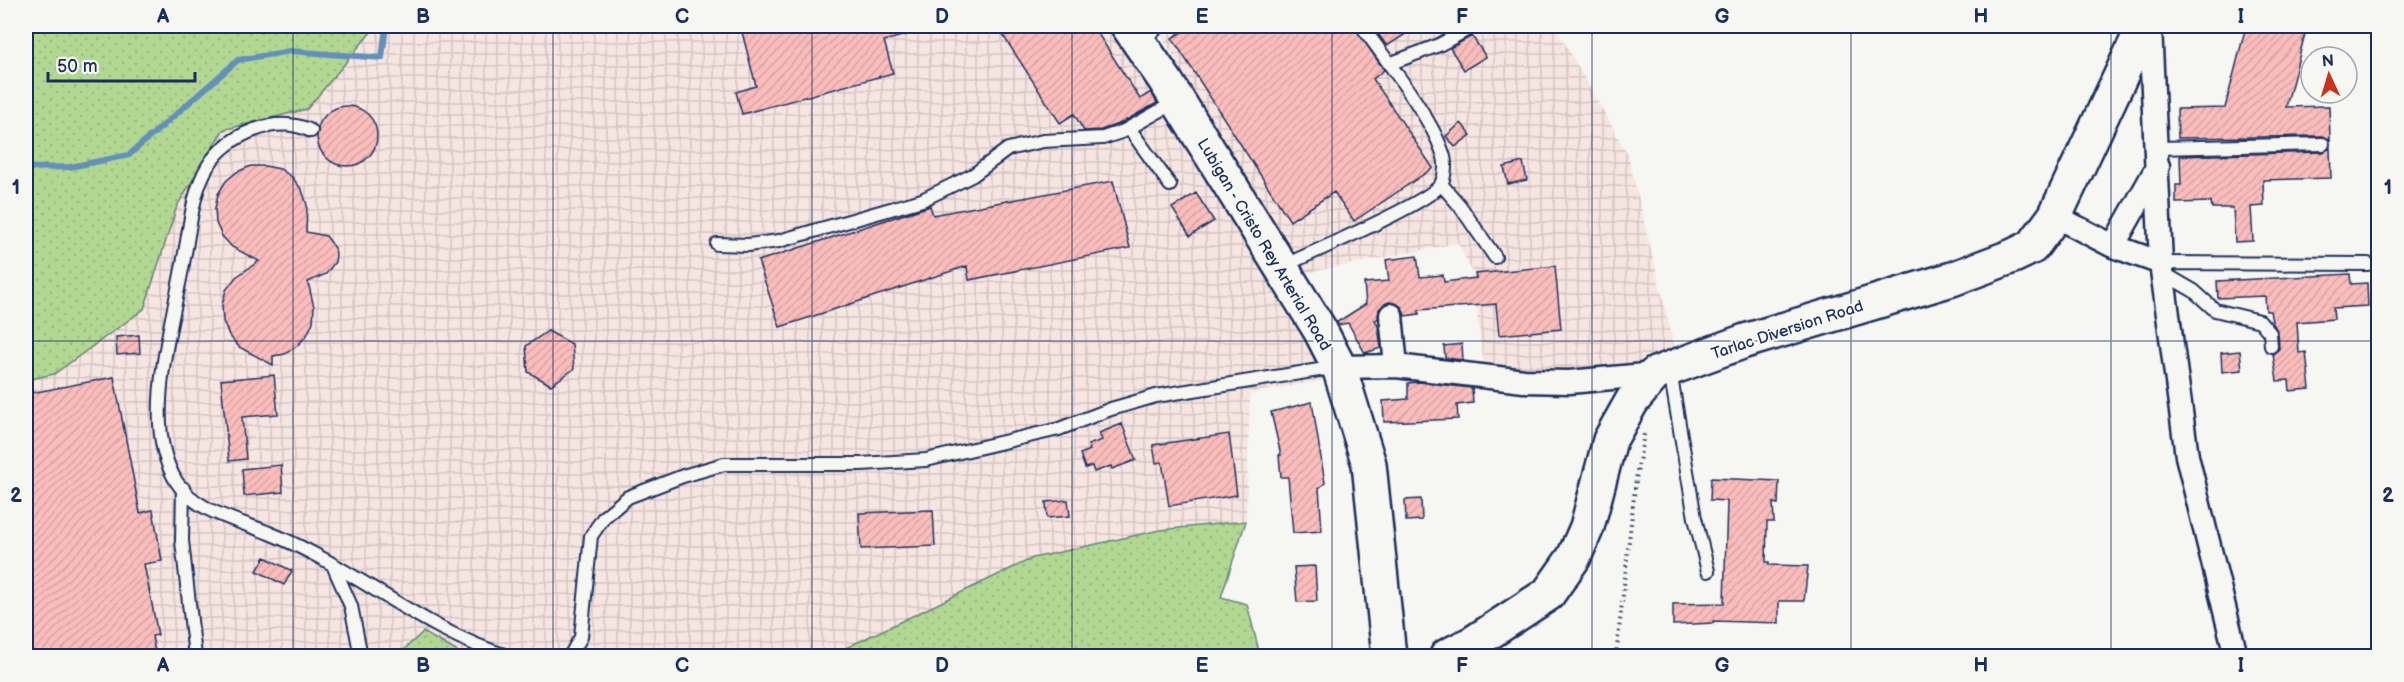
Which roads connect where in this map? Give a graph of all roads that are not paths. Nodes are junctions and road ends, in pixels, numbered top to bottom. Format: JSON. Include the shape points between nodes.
{"nodes":[{"id":1,"x":1362,"y":26,"type":"edge"},
{"id":2,"x":1474,"y":26,"type":"edge"},
{"id":3,"x":2144,"y":26,"type":"edge"},
{"id":4,"x":2150,"y":26,"type":"edge"},
{"id":5,"x":1142,"y":31,"type":"edge"},
{"id":6,"x":1389,"y":64,"type":"junction"},
{"id":7,"x":1178,"y":101,"type":"junction"},
{"id":8,"x":1129,"y":128,"type":"junction"},
{"id":9,"x":311,"y":131,"type":"dead end"},
{"id":10,"x":2323,"y":144,"type":"dead end"},
{"id":11,"x":2158,"y":157,"type":"junction"},
{"id":12,"x":1441,"y":184,"type":"junction"},
{"id":13,"x":1170,"y":185,"type":"dead end"},
{"id":14,"x":2055,"y":216,"type":"junction"},
{"id":15,"x":717,"y":244,"type":"dead end"},
{"id":16,"x":2113,"y":246,"type":"junction"},
{"id":17,"x":1495,"y":257,"type":"dead end"},
{"id":18,"x":2368,"y":264,"type":"dead end"},
{"id":19,"x":1281,"y":267,"type":"junction"},
{"id":20,"x":2162,"y":268,"type":"junction"},
{"id":21,"x":1391,"y":315,"type":"dead end"},
{"id":22,"x":2271,"y":346,"type":"dead end"},
{"id":23,"x":1396,"y":366,"type":"junction"},
{"id":24,"x":1339,"y":367,"type":"junction"},
{"id":25,"x":1662,"y":370,"type":"junction"},
{"id":26,"x":183,"y":488,"type":"junction"},
{"id":27,"x":333,"y":566,"type":"junction"},
{"id":28,"x":1708,"y":571,"type":"dead end"},
{"id":29,"x":195,"y":657,"type":"edge"},
{"id":30,"x":361,"y":657,"type":"edge"},
{"id":31,"x":507,"y":657,"type":"edge"},
{"id":32,"x":570,"y":657,"type":"edge"},
{"id":33,"x":1389,"y":657,"type":"edge"},
{"id":34,"x":1447,"y":657,"type":"edge"},
{"id":35,"x":2236,"y":657,"type":"edge"}],
"edges":[{"from":1,"to":6,"type":"lane"},
{"from":2,"to":6,"type":"lane","via":[[1439,45]]},
{"from":3,"to":14,"type":"main road","name":"Tarlac Diversion Road"},
{"from":4,"to":11,"type":"street"},
{"from":5,"to":7,"type":"main road","name":"Lubigan - Cristo Rey Arterial Road"},
{"from":6,"to":12,"type":"lane","via":[[1445,158]]},
{"from":7,"to":8,"type":"lane"},
{"from":7,"to":19,"type":"main road","name":"Lubigan - Cristo Rey Arterial Road"},
{"from":8,"to":13,"type":"lane"},
{"from":8,"to":15,"type":"lane","via":[[1103,138],[1022,144],[1000,153],[973,175],[922,200],[779,241]]},
{"from":9,"to":26,"type":"lane","via":[[278,126],[248,132],[228,144],[208,166],[195,199],[168,346],[160,423],[164,453],[176,482]]},
{"from":10,"to":11,"type":"lane"},
{"from":11,"to":16,"type":"street"},
{"from":11,"to":20,"type":"street"},
{"from":12,"to":17,"type":"lane"},
{"from":12,"to":19,"type":"lane","via":[[1431,195],[1379,222]]},
{"from":14,"to":16,"type":"street"},
{"from":14,"to":25,"type":"main road","name":"Tarlac Diversion Road","via":[[2031,246],[2013,256],[1952,279],[1757,337]]},
{"from":16,"to":20,"type":"street"},
{"from":18,"to":20,"type":"lane"},
{"from":19,"to":24,"type":"main road","name":"Lubigan - Cristo Rey Arterial Road"},
{"from":20,"to":22,"type":"lane","via":[[2215,310],[2260,321],[2270,333]]},
{"from":20,"to":35,"type":"street","via":[[2187,456]]},
{"from":21,"to":23,"type":"street"},
{"from":23,"to":24,"type":"street"},
{"from":23,"to":25,"type":"street","via":[[1558,382]]},
{"from":24,"to":32,"type":"lane","via":[[1156,396],[1059,429],[926,460],[724,464],[683,476],[628,497],[591,536],[581,638]]},
{"from":24,"to":33,"type":"main road","name":"Lubigan - Cristo Rey Arterial Road","via":[[1369,464]]},
{"from":25,"to":28,"type":"lane"},
{"from":25,"to":34,"type":"main road","via":[[1632,401],[1610,440],[1587,527],[1574,557],[1548,594]]},
{"from":26,"to":27,"type":"lane","via":[[221,516],[271,534]]},
{"from":26,"to":29,"type":"lane","via":[[182,541]]},
{"from":27,"to":30,"type":"lane","via":[[351,606]]},
{"from":27,"to":31,"type":"lane","via":[[421,616]]}]}
